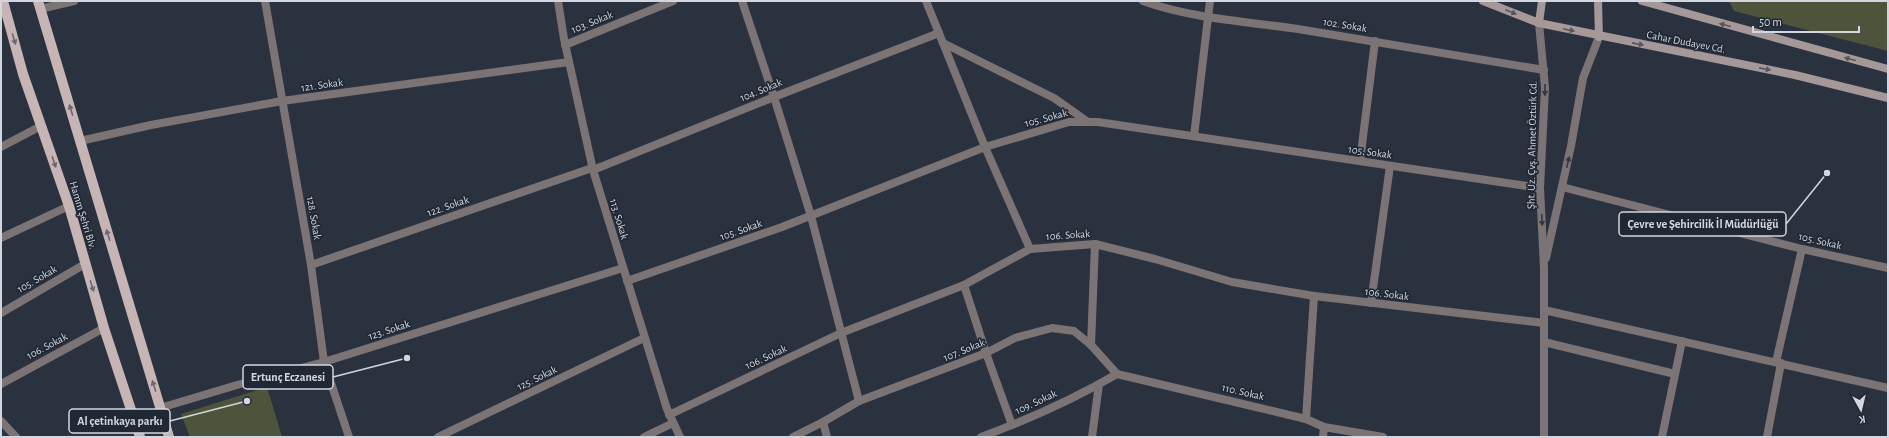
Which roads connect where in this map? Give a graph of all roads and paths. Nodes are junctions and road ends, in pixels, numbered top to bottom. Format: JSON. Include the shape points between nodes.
{"nodes":[{"id":1,"x":3,"y":1,"type":"edge"},
{"id":2,"x":74,"y":1,"type":"edge"},
{"id":3,"x":266,"y":1,"type":"edge"},
{"id":4,"x":558,"y":1,"type":"edge"},
{"id":5,"x":672,"y":1,"type":"edge"},
{"id":6,"x":742,"y":1,"type":"edge"},
{"id":7,"x":926,"y":1,"type":"edge"},
{"id":8,"x":1143,"y":1,"type":"edge"},
{"id":9,"x":1210,"y":1,"type":"edge"},
{"id":10,"x":1483,"y":1,"type":"edge"},
{"id":11,"x":1542,"y":1,"type":"edge"},
{"id":12,"x":1598,"y":1,"type":"edge"},
{"id":13,"x":1642,"y":1,"type":"edge"},
{"id":14,"x":39,"y":5,"type":"edge"},
{"id":15,"x":1208,"y":16,"type":"junction"},
{"id":16,"x":1539,"y":23,"type":"junction"},
{"id":17,"x":939,"y":33,"type":"junction"},
{"id":18,"x":1599,"y":37,"type":"junction"},
{"id":19,"x":1375,"y":41,"type":"junction"},
{"id":20,"x":943,"y":43,"type":"junction"},
{"id":21,"x":565,"y":45,"type":"junction"},
{"id":22,"x":569,"y":62,"type":"junction"},
{"id":23,"x":1888,"y":69,"type":"edge"},
{"id":24,"x":1544,"y":70,"type":"junction"},
{"id":25,"x":774,"y":97,"type":"junction"},
{"id":26,"x":1888,"y":98,"type":"edge"},
{"id":27,"x":282,"y":101,"type":"junction"},
{"id":28,"x":1088,"y":122,"type":"junction"},
{"id":29,"x":41,"y":126,"type":"junction"},
{"id":30,"x":1194,"y":136,"type":"junction"},
{"id":31,"x":80,"y":141,"type":"junction"},
{"id":32,"x":1,"y":147,"type":"edge"},
{"id":33,"x":986,"y":147,"type":"junction"},
{"id":34,"x":1360,"y":161,"type":"junction"},
{"id":35,"x":1390,"y":166,"type":"junction"},
{"id":36,"x":593,"y":169,"type":"junction"},
{"id":37,"x":1562,"y":187,"type":"junction"},
{"id":38,"x":1540,"y":188,"type":"junction"},
{"id":39,"x":69,"y":206,"type":"junction"},
{"id":40,"x":811,"y":216,"type":"junction"},
{"id":41,"x":1,"y":238,"type":"edge"},
{"id":42,"x":1095,"y":244,"type":"junction"},
{"id":43,"x":1030,"y":249,"type":"junction"},
{"id":44,"x":1802,"y":249,"type":"junction"},
{"id":45,"x":85,"y":264,"type":"junction"},
{"id":46,"x":311,"y":265,"type":"junction"},
{"id":47,"x":623,"y":268,"type":"junction"},
{"id":48,"x":1544,"y":268,"type":"junction"},
{"id":49,"x":1888,"y":268,"type":"edge"},
{"id":50,"x":626,"y":281,"type":"junction"},
{"id":51,"x":964,"y":285,"type":"junction"},
{"id":52,"x":1314,"y":296,"type":"junction"},
{"id":53,"x":1371,"y":303,"type":"junction"},
{"id":54,"x":1544,"y":310,"type":"junction"},
{"id":55,"x":1,"y":313,"type":"edge"},
{"id":56,"x":1544,"y":323,"type":"junction"},
{"id":57,"x":104,"y":328,"type":"junction"},
{"id":58,"x":841,"y":333,"type":"junction"},
{"id":59,"x":644,"y":338,"type":"junction"},
{"id":60,"x":1682,"y":341,"type":"junction"},
{"id":61,"x":1544,"y":342,"type":"junction"},
{"id":62,"x":1091,"y":345,"type":"junction"},
{"id":63,"x":986,"y":353,"type":"junction"},
{"id":64,"x":324,"y":362,"type":"junction"},
{"id":65,"x":1778,"y":363,"type":"junction"},
{"id":66,"x":1117,"y":374,"type":"junction"},
{"id":67,"x":1675,"y":374,"type":"junction"},
{"id":68,"x":1,"y":384,"type":"edge"},
{"id":69,"x":1100,"y":384,"type":"junction"},
{"id":70,"x":1888,"y":388,"type":"edge"},
{"id":71,"x":859,"y":401,"type":"junction"},
{"id":72,"x":160,"y":408,"type":"junction"},
{"id":73,"x":670,"y":414,"type":"junction"},
{"id":74,"x":1306,"y":419,"type":"junction"},
{"id":75,"x":1,"y":421,"type":"edge"},
{"id":76,"x":823,"y":422,"type":"junction"},
{"id":77,"x":673,"y":423,"type":"junction"},
{"id":78,"x":1012,"y":425,"type":"junction"},
{"id":79,"x":1324,"y":427,"type":"junction"},
{"id":80,"x":16,"y":437,"type":"edge"},
{"id":81,"x":140,"y":437,"type":"edge"},
{"id":82,"x":169,"y":437,"type":"edge"},
{"id":83,"x":349,"y":437,"type":"edge"},
{"id":84,"x":438,"y":437,"type":"edge"},
{"id":85,"x":644,"y":437,"type":"edge"},
{"id":86,"x":680,"y":437,"type":"edge"},
{"id":87,"x":793,"y":437,"type":"edge"},
{"id":88,"x":826,"y":437,"type":"edge"},
{"id":89,"x":981,"y":437,"type":"edge"},
{"id":90,"x":1092,"y":437,"type":"edge"},
{"id":91,"x":1323,"y":437,"type":"edge"},
{"id":92,"x":1383,"y":437,"type":"edge"},
{"id":93,"x":1544,"y":437,"type":"edge"},
{"id":94,"x":1662,"y":437,"type":"edge"},
{"id":95,"x":1767,"y":437,"type":"edge"}],
"edges":[{"from":1,"to":29,"type":"main road","name":"Hamm Şehri Blv.","one_way":true},
{"from":2,"to":14,"type":"street"},
{"from":3,"to":27,"type":"street","name":"128. Sokak"},
{"from":4,"to":21,"type":"street","name":"113. Sokak"},
{"from":5,"to":21,"type":"street","name":"103. Sokak"},
{"from":6,"to":25,"type":"street"},
{"from":7,"to":17,"type":"street"},
{"from":8,"to":15,"type":"street","name":"102. Sokak","via":[[1160,7]]},
{"from":9,"to":15,"type":"street"},
{"from":10,"to":16,"type":"main road","name":"Cahar Dudayev Cd.","one_way":true},
{"from":11,"to":16,"type":"main road"},
{"from":12,"to":18,"type":"main road"},
{"from":23,"to":13,"type":"main road","one_way":true},
{"from":31,"to":14,"type":"main road","name":"Hamm Şehri Blv.","one_way":true},
{"from":15,"to":19,"type":"street","name":"102. Sokak"},
{"from":15,"to":30,"type":"street"},
{"from":16,"to":18,"type":"main road","name":"Cahar Dudayev Cd.","one_way":true},
{"from":16,"to":24,"type":"street","name":"Şht. Uz. Çvş. Ahmet Öztürk Cd."},
{"from":17,"to":20,"type":"street"},
{"from":17,"to":25,"type":"street","name":"104. Sokak"},
{"from":18,"to":26,"type":"main road","name":"Cahar Dudayev Cd.","one_way":true,"via":[[1795,75]]},
{"from":37,"to":18,"type":"street","name":"Şht. Uz. Çvş. Ahmet Öztürk Cd.","one_way":true,"via":[[1583,78]]},
{"from":19,"to":24,"type":"street","name":"102. Sokak"},
{"from":19,"to":34,"type":"street"},
{"from":20,"to":28,"type":"street","via":[[1054,98]]},
{"from":20,"to":33,"type":"street"},
{"from":21,"to":22,"type":"street","name":"113. Sokak"},
{"from":22,"to":27,"type":"street","name":"121. Sokak"},
{"from":22,"to":36,"type":"street","name":"113. Sokak"},
{"from":24,"to":38,"type":"street","name":"Şht. Uz. Çvş. Ahmet Öztürk Cd.","one_way":true},
{"from":25,"to":36,"type":"street","name":"104. Sokak"},
{"from":25,"to":40,"type":"street"},
{"from":27,"to":31,"type":"street","name":"121. Sokak"},
{"from":27,"to":46,"type":"street","name":"128. Sokak"},
{"from":28,"to":30,"type":"street","name":"105. Sokak"},
{"from":28,"to":33,"type":"street","name":"105. Sokak","via":[[1070,122]]},
{"from":29,"to":32,"type":"street"},
{"from":29,"to":39,"type":"main road","name":"Hamm Şehri Blv.","one_way":true},
{"from":30,"to":34,"type":"street","name":"105. Sokak"},
{"from":72,"to":31,"type":"main road","name":"Hamm Şehri Blv.","one_way":true},
{"from":33,"to":40,"type":"street","name":"105. Sokak"},
{"from":33,"to":43,"type":"street"},
{"from":34,"to":35,"type":"street","name":"105. Sokak"},
{"from":35,"to":38,"type":"street","name":"105. Sokak"},
{"from":35,"to":53,"type":"street"},
{"from":36,"to":46,"type":"street","name":"122. Sokak"},
{"from":36,"to":47,"type":"street","name":"113. Sokak"},
{"from":37,"to":44,"type":"street","name":"105. Sokak"},
{"from":37,"to":48,"type":"street","name":"Şht. Uz. Çvş. Ahmet Öztürk Cd."},
{"from":38,"to":48,"type":"street","name":"Şht. Uz. Çvş. Ahmet Öztürk Cd.","one_way":true},
{"from":39,"to":41,"type":"street"},
{"from":39,"to":45,"type":"main road","name":"Hamm Şehri Blv."},
{"from":40,"to":50,"type":"street","name":"105. Sokak"},
{"from":40,"to":58,"type":"street"},
{"from":42,"to":43,"type":"street","name":"106. Sokak"},
{"from":42,"to":52,"type":"street","name":"106. Sokak","via":[[1232,282]]},
{"from":42,"to":62,"type":"street"},
{"from":43,"to":51,"type":"street","name":"106. Sokak"},
{"from":44,"to":49,"type":"street","name":"105. Sokak"},
{"from":44,"to":65,"type":"street"},
{"from":45,"to":55,"type":"street","name":"105. Sokak"},
{"from":45,"to":57,"type":"main road","name":"Hamm Şehri Blv.","one_way":true},
{"from":46,"to":64,"type":"street","name":"128. Sokak"},
{"from":47,"to":50,"type":"street","name":"113. Sokak"},
{"from":47,"to":64,"type":"street","name":"123. Sokak"},
{"from":48,"to":54,"type":"street","name":"Şht. Uz. Çvş. Ahmet Öztürk Cd."},
{"from":50,"to":59,"type":"street","name":"113. Sokak"},
{"from":51,"to":58,"type":"street","name":"106. Sokak"},
{"from":51,"to":63,"type":"street"},
{"from":52,"to":53,"type":"street","name":"106. Sokak"},
{"from":52,"to":74,"type":"street"},
{"from":53,"to":56,"type":"street","name":"106. Sokak"},
{"from":54,"to":56,"type":"street","name":"Şht. Uz. Çvş. Ahmet Öztürk Cd."},
{"from":54,"to":60,"type":"street"},
{"from":56,"to":61,"type":"street","name":"Şht. Uz. Çvş. Ahmet Öztürk Cd."},
{"from":57,"to":68,"type":"street","name":"106. Sokak"},
{"from":57,"to":81,"type":"main road","name":"Hamm Şehri Blv."},
{"from":58,"to":71,"type":"street"},
{"from":58,"to":73,"type":"street","name":"106. Sokak"},
{"from":59,"to":73,"type":"street","name":"113. Sokak"},
{"from":59,"to":84,"type":"street","name":"125. Sokak"},
{"from":60,"to":65,"type":"street"},
{"from":60,"to":67,"type":"street"},
{"from":61,"to":67,"type":"street"},
{"from":61,"to":93,"type":"street","name":"Şht. Uz. Çvş. Ahmet Öztürk Cd."},
{"from":62,"to":63,"type":"street","name":"107. Sokak","via":[[1074,331],[1052,328],[1015,338]]},
{"from":62,"to":66,"type":"street","name":"107. Sokak"},
{"from":63,"to":71,"type":"street","name":"107. Sokak"},
{"from":63,"to":78,"type":"street"},
{"from":64,"to":72,"type":"street","name":"123. Sokak"},
{"from":64,"to":83,"type":"street","name":"128. Sokak"},
{"from":65,"to":70,"type":"street"},
{"from":65,"to":95,"type":"street"},
{"from":66,"to":69,"type":"street"},
{"from":66,"to":74,"type":"street","name":"110. Sokak"},
{"from":67,"to":94,"type":"street"},
{"from":69,"to":78,"type":"street","name":"109. Sokak"},
{"from":69,"to":90,"type":"street"},
{"from":71,"to":76,"type":"street","name":"107. Sokak"},
{"from":72,"to":82,"type":"main road","name":"Hamm Şehri Blv."},
{"from":73,"to":77,"type":"street","name":"113. Sokak"},
{"from":74,"to":79,"type":"street","name":"110. Sokak"},
{"from":75,"to":80,"type":"street"},
{"from":76,"to":87,"type":"street","name":"107. Sokak"},
{"from":76,"to":88,"type":"street"},
{"from":77,"to":85,"type":"street"},
{"from":77,"to":86,"type":"street","name":"113. Sokak"},
{"from":78,"to":89,"type":"street","name":"109. Sokak"},
{"from":79,"to":91,"type":"street"},
{"from":79,"to":92,"type":"street","name":"110. Sokak"}]}
